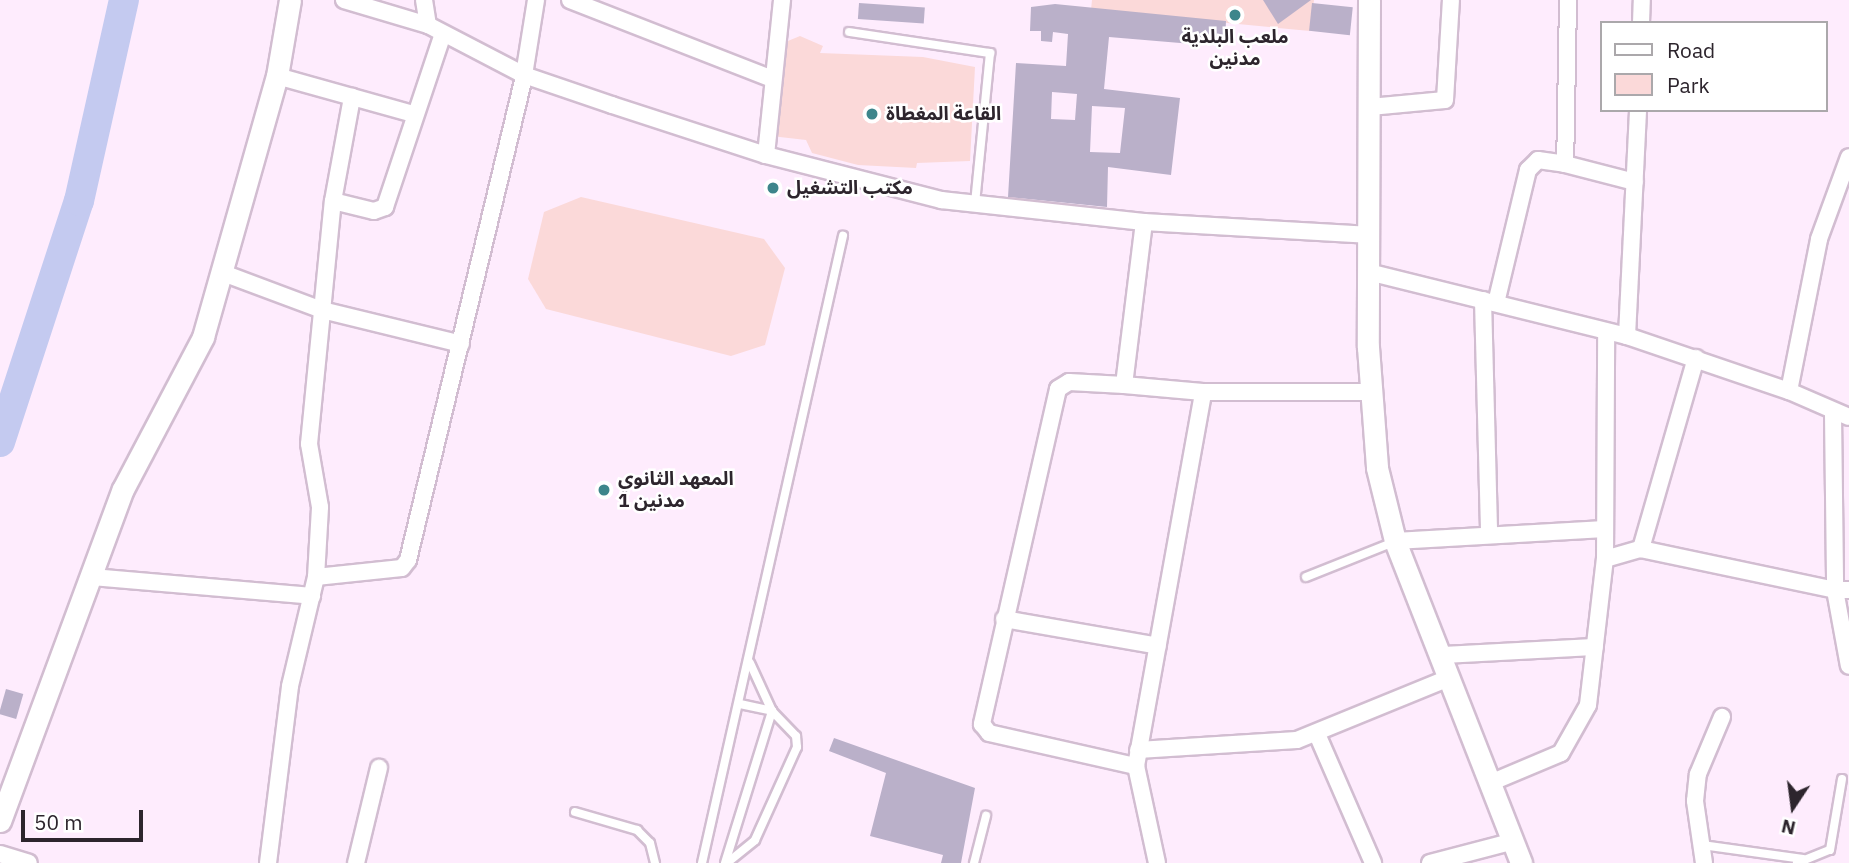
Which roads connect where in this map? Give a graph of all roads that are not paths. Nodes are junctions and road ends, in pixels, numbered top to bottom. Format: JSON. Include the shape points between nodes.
{"nodes":[{"id":1,"x":290,"y":0,"type":"edge"},
{"id":2,"x":344,"y":0,"type":"edge"},
{"id":3,"x":424,"y":0,"type":"edge"},
{"id":4,"x":536,"y":0,"type":"edge"},
{"id":5,"x":570,"y":0,"type":"edge"},
{"id":6,"x":782,"y":0,"type":"edge"},
{"id":7,"x":1369,"y":0,"type":"edge"},
{"id":8,"x":1451,"y":0,"type":"edge"},
{"id":9,"x":1568,"y":0,"type":"edge"},
{"id":10,"x":1642,"y":0,"type":"edge"},
{"id":11,"x":1641,"y":21,"type":"edge"},
{"id":12,"x":428,"y":25,"type":"junction"},
{"id":13,"x":849,"y":32,"type":"dead end"},
{"id":14,"x":443,"y":34,"type":"junction"},
{"id":15,"x":524,"y":75,"type":"junction"},
{"id":16,"x":277,"y":76,"type":"junction"},
{"id":17,"x":773,"y":79,"type":"junction"},
{"id":18,"x":352,"y":97,"type":"junction"},
{"id":19,"x":1370,"y":107,"type":"junction"},
{"id":20,"x":1638,"y":112,"type":"edge"},
{"id":21,"x":412,"y":114,"type":"junction"},
{"id":22,"x":766,"y":155,"type":"junction"},
{"id":23,"x":1849,"y":157,"type":"edge"},
{"id":24,"x":1565,"y":164,"type":"junction"},
{"id":25,"x":1635,"y":182,"type":"junction"},
{"id":26,"x":333,"y":201,"type":"junction"},
{"id":27,"x":974,"y":207,"type":"junction"},
{"id":28,"x":1144,"y":222,"type":"junction"},
{"id":29,"x":1367,"y":234,"type":"junction"},
{"id":30,"x":843,"y":236,"type":"dead end"},
{"id":31,"x":1368,"y":272,"type":"junction"},
{"id":32,"x":223,"y":273,"type":"junction"},
{"id":33,"x":1489,"y":301,"type":"junction"},
{"id":34,"x":322,"y":310,"type":"junction"},
{"id":35,"x":1606,"y":332,"type":"junction"},
{"id":36,"x":1626,"y":336,"type":"junction"},
{"id":37,"x":461,"y":344,"type":"junction"},
{"id":38,"x":1696,"y":358,"type":"junction"},
{"id":39,"x":1124,"y":385,"type":"junction"},
{"id":40,"x":1789,"y":391,"type":"junction"},
{"id":41,"x":1203,"y":392,"type":"junction"},
{"id":42,"x":1373,"y":392,"type":"junction"},
{"id":43,"x":1841,"y":416,"type":"edge"},
{"id":44,"x":1605,"y":529,"type":"junction"},
{"id":45,"x":1489,"y":535,"type":"junction"},
{"id":46,"x":1395,"y":541,"type":"junction"},
{"id":47,"x":1641,"y":550,"type":"junction"},
{"id":48,"x":1605,"y":559,"type":"junction"},
{"id":49,"x":92,"y":577,"type":"junction"},
{"id":50,"x":316,"y":577,"type":"junction"},
{"id":51,"x":1306,"y":577,"type":"dead end"},
{"id":52,"x":1842,"y":590,"type":"edge"},
{"id":53,"x":312,"y":596,"type":"junction"},
{"id":54,"x":1004,"y":619,"type":"junction"},
{"id":55,"x":1158,"y":646,"type":"junction"},
{"id":56,"x":1595,"y":647,"type":"junction"},
{"id":57,"x":1442,"y":654,"type":"junction"},
{"id":58,"x":750,"y":663,"type":"junction"},
{"id":59,"x":1849,"y":666,"type":"edge"},
{"id":60,"x":1451,"y":677,"type":"junction"},
{"id":61,"x":740,"y":704,"type":"junction"},
{"id":62,"x":772,"y":711,"type":"junction"},
{"id":63,"x":1723,"y":717,"type":"dead end"},
{"id":64,"x":1317,"y":734,"type":"junction"},
{"id":65,"x":1137,"y":758,"type":"junction"},
{"id":66,"x":379,"y":768,"type":"dead end"},
{"id":67,"x":1842,"y":779,"type":"dead end"},
{"id":68,"x":1490,"y":783,"type":"junction"},
{"id":69,"x":575,"y":812,"type":"dead end"},
{"id":70,"x":986,"y":816,"type":"dead end"},
{"id":71,"x":0,"y":821,"type":"edge"},
{"id":72,"x":1514,"y":841,"type":"junction"},
{"id":73,"x":1702,"y":845,"type":"junction"},
{"id":74,"x":0,"y":854,"type":"edge"},
{"id":75,"x":1808,"y":859,"type":"junction"},
{"id":76,"x":29,"y":863,"type":"edge"},
{"id":77,"x":268,"y":863,"type":"edge"},
{"id":78,"x":356,"y":863,"type":"edge"},
{"id":79,"x":655,"y":863,"type":"edge"},
{"id":80,"x":702,"y":863,"type":"edge"},
{"id":81,"x":726,"y":863,"type":"edge"},
{"id":82,"x":974,"y":863,"type":"edge"},
{"id":83,"x":1157,"y":863,"type":"edge"},
{"id":84,"x":1373,"y":863,"type":"edge"},
{"id":85,"x":1430,"y":863,"type":"edge"},
{"id":86,"x":1521,"y":863,"type":"edge"},
{"id":87,"x":1704,"y":863,"type":"edge"},
{"id":88,"x":1797,"y":863,"type":"edge"}],
"edges":[{"from":1,"to":16,"type":"street"},
{"from":2,"to":12,"type":"street"},
{"from":3,"to":12,"type":"street"},
{"from":4,"to":15,"type":"street"},
{"from":5,"to":17,"type":"street"},
{"from":6,"to":17,"type":"street"},
{"from":7,"to":19,"type":"street"},
{"from":8,"to":19,"type":"street","via":[[1445,100]]},
{"from":9,"to":24,"type":"street"},
{"from":10,"to":11,"type":"street"},
{"from":12,"to":14,"type":"street"},
{"from":13,"to":27,"type":"lane","via":[[990,53]]},
{"from":14,"to":15,"type":"street"},
{"from":14,"to":21,"type":"street"},
{"from":15,"to":22,"type":"street"},
{"from":15,"to":37,"type":"street"},
{"from":16,"to":18,"type":"street"},
{"from":16,"to":32,"type":"street"},
{"from":17,"to":22,"type":"street"},
{"from":18,"to":21,"type":"street"},
{"from":18,"to":26,"type":"street"},
{"from":19,"to":29,"type":"street"},
{"from":20,"to":25,"type":"street"},
{"from":21,"to":26,"type":"street","via":[[385,207],[374,211]]},
{"from":22,"to":27,"type":"street"},
{"from":23,"to":40,"type":"street","via":[[1819,239]]},
{"from":24,"to":25,"type":"street"},
{"from":24,"to":33,"type":"street","via":[[1541,159],[1528,170]]},
{"from":25,"to":36,"type":"street"},
{"from":26,"to":34,"type":"street"},
{"from":27,"to":28,"type":"street"},
{"from":28,"to":29,"type":"street"},
{"from":28,"to":39,"type":"street"},
{"from":29,"to":31,"type":"street"},
{"from":30,"to":58,"type":"lane"},
{"from":31,"to":33,"type":"street"},
{"from":31,"to":42,"type":"street"},
{"from":32,"to":34,"type":"street"},
{"from":32,"to":49,"type":"street","via":[[203,337],[123,489]]},
{"from":33,"to":35,"type":"street"},
{"from":33,"to":45,"type":"street"},
{"from":34,"to":37,"type":"street"},
{"from":34,"to":50,"type":"street","via":[[309,444],[320,507]]},
{"from":35,"to":36,"type":"street"},
{"from":35,"to":44,"type":"street"},
{"from":36,"to":38,"type":"street"},
{"from":37,"to":50,"type":"street","via":[[406,565]]},
{"from":38,"to":40,"type":"street"},
{"from":38,"to":47,"type":"street"},
{"from":39,"to":41,"type":"street"},
{"from":39,"to":54,"type":"street","via":[[1069,382],[1058,389]]},
{"from":40,"to":43,"type":"street"},
{"from":41,"to":42,"type":"street"},
{"from":41,"to":55,"type":"street"},
{"from":42,"to":46,"type":"street","via":[[1377,467]]},
{"from":43,"to":52,"type":"street"},
{"from":44,"to":45,"type":"street"},
{"from":44,"to":48,"type":"street"},
{"from":45,"to":46,"type":"street"},
{"from":46,"to":51,"type":"lane"},
{"from":46,"to":57,"type":"street"},
{"from":47,"to":48,"type":"street"},
{"from":47,"to":52,"type":"street"},
{"from":48,"to":56,"type":"street"},
{"from":49,"to":53,"type":"street"},
{"from":49,"to":71,"type":"street"},
{"from":50,"to":53,"type":"street"},
{"from":52,"to":59,"type":"street"},
{"from":53,"to":77,"type":"street","via":[[290,686]]},
{"from":54,"to":55,"type":"street"},
{"from":54,"to":65,"type":"street","via":[[984,731]]},
{"from":55,"to":65,"type":"street"},
{"from":56,"to":57,"type":"street"},
{"from":56,"to":68,"type":"street","via":[[1588,705],[1561,753]]},
{"from":57,"to":60,"type":"street"},
{"from":58,"to":61,"type":"lane"},
{"from":58,"to":62,"type":"lane"},
{"from":60,"to":64,"type":"street"},
{"from":60,"to":68,"type":"street"},
{"from":61,"to":62,"type":"lane"},
{"from":61,"to":80,"type":"lane"},
{"from":62,"to":81,"type":"lane"},
{"from":62,"to":81,"type":"lane","via":[[796,736],[796,747],[755,840]]},
{"from":63,"to":73,"type":"street","via":[[1698,774]]},
{"from":64,"to":65,"type":"street","via":[[1276,744]]},
{"from":64,"to":84,"type":"street"},
{"from":65,"to":83,"type":"street"},
{"from":66,"to":78,"type":"street"},
{"from":67,"to":75,"type":"lane","via":[[1830,850]]},
{"from":68,"to":72,"type":"street"},
{"from":69,"to":79,"type":"lane","via":[[637,830],[650,843]]},
{"from":70,"to":82,"type":"lane"},
{"from":72,"to":85,"type":"street"},
{"from":72,"to":86,"type":"street"},
{"from":73,"to":75,"type":"lane"},
{"from":73,"to":87,"type":"street"},
{"from":74,"to":76,"type":"street"},
{"from":75,"to":88,"type":"lane"}]}
